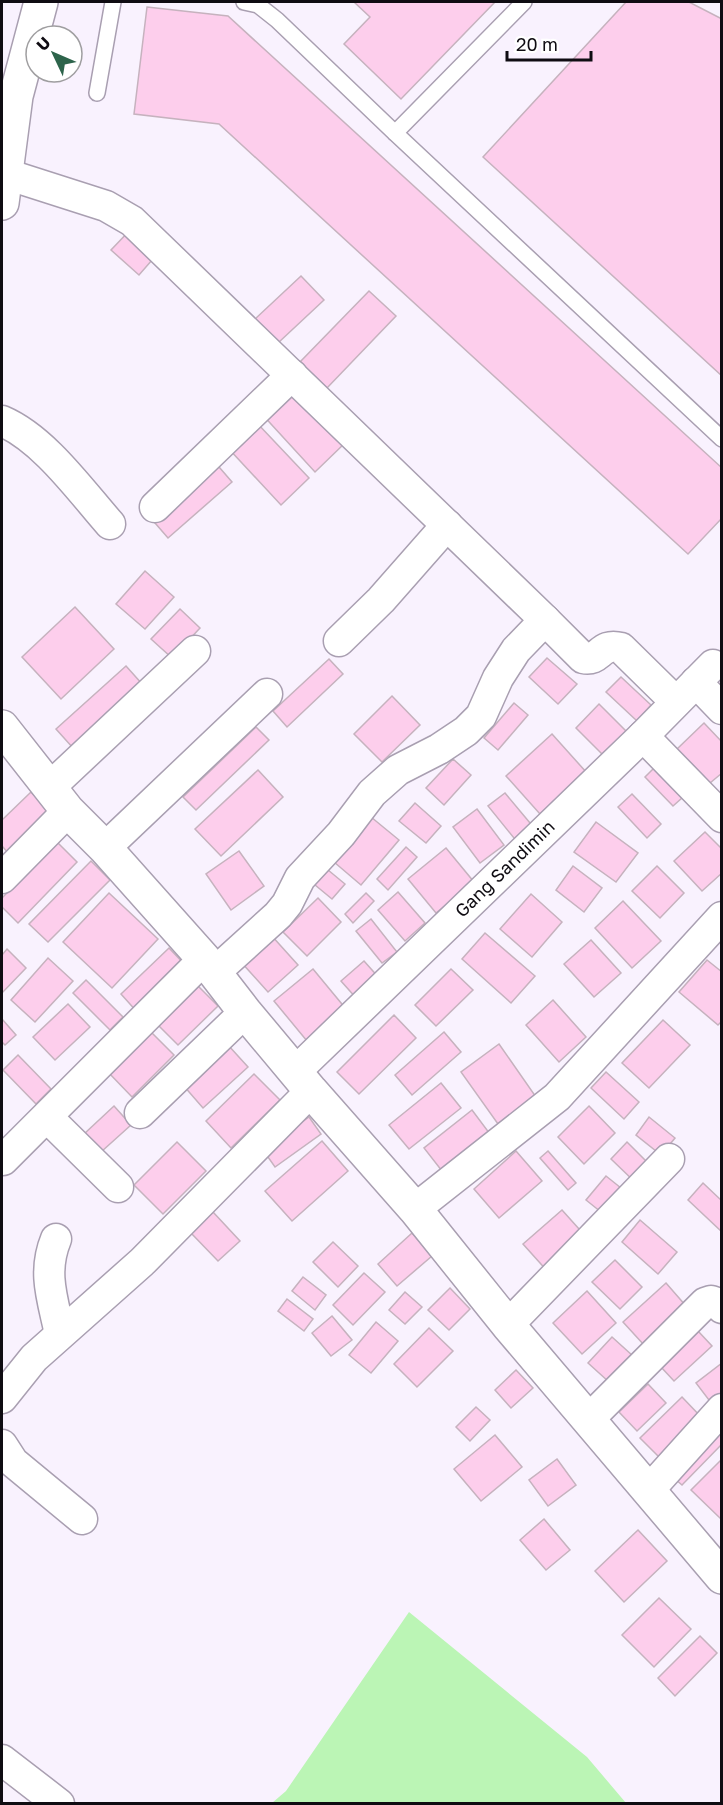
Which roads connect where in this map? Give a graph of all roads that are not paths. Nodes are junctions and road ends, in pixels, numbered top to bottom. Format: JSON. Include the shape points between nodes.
{"nodes":[{"id":1,"x":41,"y":2,"type":"edge"},
{"id":2,"x":113,"y":2,"type":"edge"},
{"id":3,"x":244,"y":2,"type":"edge"},
{"id":4,"x":524,"y":2,"type":"edge"},
{"id":5,"x":9,"y":93,"type":"edge"},
{"id":6,"x":98,"y":93,"type":"dead end"},
{"id":7,"x":395,"y":133,"type":"junction"},
{"id":8,"x":4,"y":189,"type":"edge"},
{"id":9,"x":292,"y":375,"type":"junction"},
{"id":10,"x":2,"y":421,"type":"edge"},
{"id":11,"x":722,"y":439,"type":"edge"},
{"id":12,"x":155,"y":507,"type":"dead end"},
{"id":13,"x":110,"y":525,"type":"dead end"},
{"id":14,"x":447,"y":525,"type":"junction"},
{"id":15,"x":545,"y":620,"type":"junction"},
{"id":16,"x":339,"y":641,"type":"dead end"},
{"id":17,"x":195,"y":651,"type":"dead end"},
{"id":18,"x":695,"y":683,"type":"junction"},
{"id":19,"x":267,"y":694,"type":"dead end"},
{"id":20,"x":722,"y":709,"type":"edge"},
{"id":21,"x":2,"y":727,"type":"edge"},
{"id":22,"x":643,"y":736,"type":"junction"},
{"id":23,"x":59,"y":799,"type":"junction"},
{"id":24,"x":722,"y":817,"type":"edge"},
{"id":25,"x":105,"y":848,"type":"junction"},
{"id":26,"x":2,"y":879,"type":"edge"},
{"id":27,"x":722,"y":917,"type":"edge"},
{"id":28,"x":209,"y":966,"type":"junction"},
{"id":29,"x":245,"y":1012,"type":"junction"},
{"id":30,"x":303,"y":1082,"type":"junction"},
{"id":31,"x":140,"y":1113,"type":"dead end"},
{"id":32,"x":48,"y":1117,"type":"junction"},
{"id":33,"x":669,"y":1159,"type":"dead end"},
{"id":34,"x":3,"y":1160,"type":"dead end"},
{"id":35,"x":118,"y":1187,"type":"dead end"},
{"id":36,"x":415,"y":1209,"type":"junction"},
{"id":37,"x":56,"y":1239,"type":"dead end"},
{"id":38,"x":722,"y":1308,"type":"edge"},
{"id":39,"x":508,"y":1325,"type":"junction"},
{"id":40,"x":60,"y":1334,"type":"junction"},
{"id":41,"x":2,"y":1398,"type":"edge"},
{"id":42,"x":722,"y":1409,"type":"edge"},
{"id":43,"x":589,"y":1419,"type":"junction"},
{"id":44,"x":6,"y":1459,"type":"edge"},
{"id":45,"x":650,"y":1490,"type":"junction"},
{"id":46,"x":82,"y":1519,"type":"dead end"},
{"id":47,"x":722,"y":1577,"type":"edge"},
{"id":48,"x":2,"y":1760,"type":"edge"},
{"id":49,"x":59,"y":1803,"type":"edge"}],
"edges":[{"from":1,"to":5,"type":"main road"},
{"from":2,"to":6,"type":"lane"},
{"from":3,"to":7,"type":"lane","via":[[258,5],[277,20]]},
{"from":4,"to":7,"type":"lane"},
{"from":5,"to":8,"type":"main road"},
{"from":7,"to":11,"type":"lane"},
{"from":8,"to":9,"type":"street","via":[[106,206],[132,221]]},
{"from":9,"to":12,"type":"street"},
{"from":9,"to":14,"type":"street"},
{"from":10,"to":13,"type":"street","via":[[16,427],[48,454]]},
{"from":14,"to":15,"type":"street"},
{"from":14,"to":16,"type":"street"},
{"from":15,"to":18,"type":"street","via":[[582,658],[594,657],[612,646]]},
{"from":15,"to":28,"type":"street","via":[[516,650],[481,716],[439,749],[398,770],[372,793],[300,878],[278,915]]},
{"from":17,"to":23,"type":"street"},
{"from":18,"to":20,"type":"street"},
{"from":18,"to":22,"type":"street","name":"Gang Sandimin"},
{"from":19,"to":25,"type":"street"},
{"from":21,"to":23,"type":"main road"},
{"from":22,"to":24,"type":"street"},
{"from":22,"to":30,"type":"street","name":"Gang Sandimin"},
{"from":23,"to":25,"type":"main road"},
{"from":23,"to":26,"type":"street"},
{"from":25,"to":28,"type":"main road"},
{"from":27,"to":36,"type":"street","via":[[557,1097]]},
{"from":28,"to":29,"type":"main road"},
{"from":28,"to":32,"type":"street"},
{"from":29,"to":30,"type":"main road"},
{"from":29,"to":31,"type":"street"},
{"from":30,"to":36,"type":"main road"},
{"from":30,"to":40,"type":"street","name":"Gang Sandimin","via":[[142,1262]]},
{"from":32,"to":34,"type":"street"},
{"from":32,"to":35,"type":"street"},
{"from":33,"to":39,"type":"street"},
{"from":36,"to":39,"type":"main road"},
{"from":37,"to":40,"type":"street","via":[[48,1275]]},
{"from":38,"to":43,"type":"street","via":[[711,1301],[705,1303]]},
{"from":39,"to":43,"type":"main road"},
{"from":40,"to":41,"type":"street","name":"Gang Sandimin","via":[[34,1358]]},
{"from":42,"to":45,"type":"street"},
{"from":43,"to":45,"type":"main road"},
{"from":44,"to":46,"type":"street"},
{"from":45,"to":47,"type":"main road"},
{"from":48,"to":49,"type":"street"}]}
